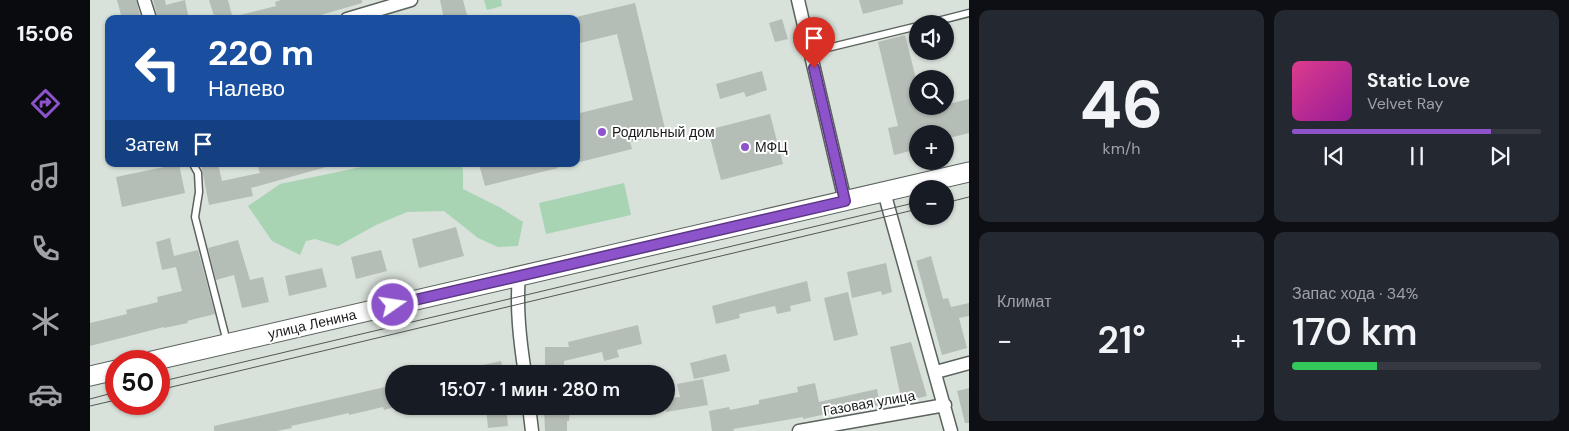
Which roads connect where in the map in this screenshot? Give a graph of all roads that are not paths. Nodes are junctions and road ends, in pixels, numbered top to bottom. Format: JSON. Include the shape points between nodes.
{"nodes":[{"id":1,"x":144,"y":0,"type":"edge"},
{"id":2,"x":411,"y":0,"type":"edge"},
{"id":3,"x":798,"y":0,"type":"edge"},
{"id":4,"x":969,"y":13,"type":"edge"},
{"id":5,"x":149,"y":15,"type":"edge"},
{"id":6,"x":360,"y":15,"type":"edge"},
{"id":7,"x":954,"y":17,"type":"edge"},
{"id":8,"x":909,"y":28,"type":"edge"},
{"id":9,"x":811,"y":52,"type":"junction"},
{"id":10,"x":195,"y":167,"type":"edge"},
{"id":11,"x":969,"y":172,"type":"edge"},
{"id":12,"x":884,"y":192,"type":"junction"},
{"id":13,"x":845,"y":201,"type":"junction"},
{"id":14,"x":519,"y":275,"type":"junction"},
{"id":15,"x":228,"y":344,"type":"junction"},
{"id":16,"x":170,"y":357,"type":"edge"},
{"id":17,"x":969,"y":364,"type":"edge"},
{"id":18,"x":523,"y":365,"type":"edge"},
{"id":19,"x":936,"y":372,"type":"junction"},
{"id":20,"x":105,"y":373,"type":"edge"},
{"id":21,"x":90,"y":376,"type":"edge"},
{"id":22,"x":944,"y":405,"type":"junction"},
{"id":23,"x":530,"y":415,"type":"edge"},
{"id":24,"x":532,"y":431,"type":"edge"},
{"id":25,"x":799,"y":431,"type":"edge"},
{"id":26,"x":951,"y":431,"type":"edge"}],
"edges":[{"from":1,"to":5,"type":"street"},
{"from":2,"to":6,"type":"street"},
{"from":3,"to":9,"type":"street"},
{"from":4,"to":7,"type":"lane"},
{"from":8,"to":9,"type":"lane"},
{"from":9,"to":13,"type":"street"},
{"from":10,"to":15,"type":"lane","via":[[200,192],[194,217]]},
{"from":11,"to":12,"type":"main road","name":"улица Ленина"},
{"from":12,"to":13,"type":"main road","name":"улица Ленина"},
{"from":12,"to":19,"type":"street"},
{"from":13,"to":14,"type":"main road","name":"улица Ленина"},
{"from":14,"to":15,"type":"main road","name":"улица Ленина"},
{"from":14,"to":18,"type":"street","via":[[517,297]]},
{"from":15,"to":16,"type":"main road","name":"улица Ленина"},
{"from":17,"to":19,"type":"street"},
{"from":19,"to":22,"type":"street"},
{"from":20,"to":21,"type":"main road"},
{"from":22,"to":25,"type":"street","name":"Газовая улица"},
{"from":22,"to":26,"type":"street"},
{"from":23,"to":24,"type":"street"}]}
